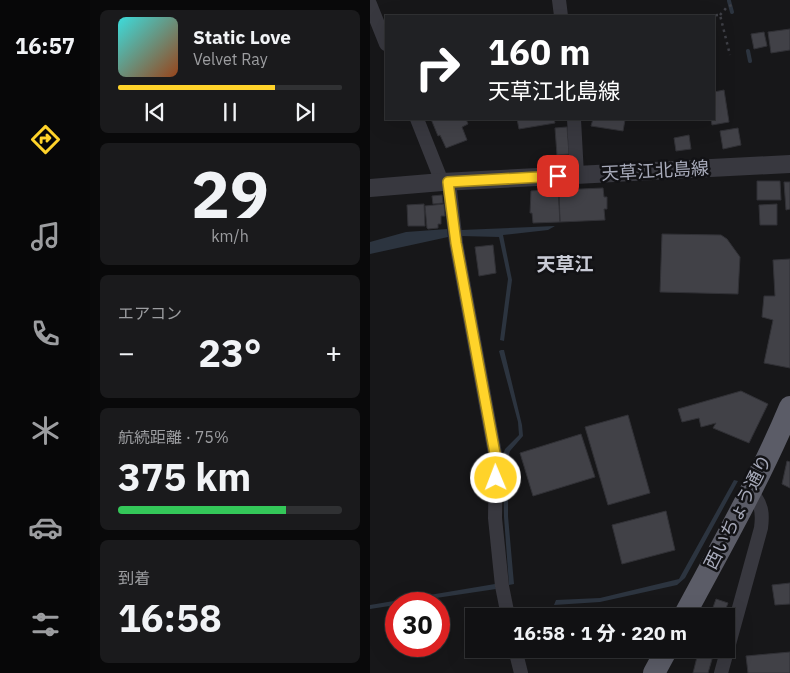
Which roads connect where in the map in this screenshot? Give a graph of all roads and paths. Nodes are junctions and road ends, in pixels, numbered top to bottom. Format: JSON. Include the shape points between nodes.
{"nodes":[{"id":1,"x":559,"y":0,"type":"edge"},
{"id":2,"x":370,"y":4,"type":"edge"},
{"id":3,"x":734,"y":4,"type":"dead end"},
{"id":4,"x":720,"y":14,"type":"junction"},
{"id":5,"x":561,"y":15,"type":"edge"},
{"id":6,"x":708,"y":15,"type":"edge"},
{"id":7,"x":385,"y":42,"type":"edge"},
{"id":8,"x":730,"y":55,"type":"dead end"},
{"id":9,"x":417,"y":120,"type":"edge"},
{"id":10,"x":574,"y":120,"type":"edge"},
{"id":11,"x":790,"y":164,"type":"edge"},
{"id":12,"x":577,"y":175,"type":"junction"},
{"id":13,"x":446,"y":182,"type":"junction"},
{"id":14,"x":370,"y":188,"type":"edge"},
{"id":15,"x":790,"y":406,"type":"edge"},
{"id":16,"x":750,"y":491,"type":"junction"},
{"id":17,"x":506,"y":608,"type":"edge"},
{"id":18,"x":688,"y":608,"type":"edge"},
{"id":19,"x":517,"y":658,"type":"edge"},
{"id":20,"x":662,"y":658,"type":"edge"},
{"id":21,"x":521,"y":673,"type":"edge"},
{"id":22,"x":654,"y":673,"type":"edge"},
{"id":23,"x":721,"y":673,"type":"edge"}],
"edges":[{"from":1,"to":5,"type":"street"},
{"from":2,"to":7,"type":"street"},
{"from":3,"to":4,"type":"path"},
{"from":4,"to":6,"type":"path"},
{"from":4,"to":8,"type":"path"},
{"from":9,"to":13,"type":"street"},
{"from":10,"to":12,"type":"street"},
{"from":11,"to":12,"type":"street","name":"天草江北島線"},
{"from":12,"to":13,"type":"street","name":"天草江北島線"},
{"from":13,"to":14,"type":"street","name":"天草江北島線"},
{"from":13,"to":17,"type":"street","via":[[496,459],[495,518]]},
{"from":15,"to":16,"type":"highway","name":"西いちょう通り"},
{"from":16,"to":18,"type":"highway","name":"西いちょう通り"},
{"from":16,"to":23,"type":"street","via":[[761,506],[761,528]]},
{"from":19,"to":21,"type":"street"},
{"from":20,"to":22,"type":"highway"}]}
